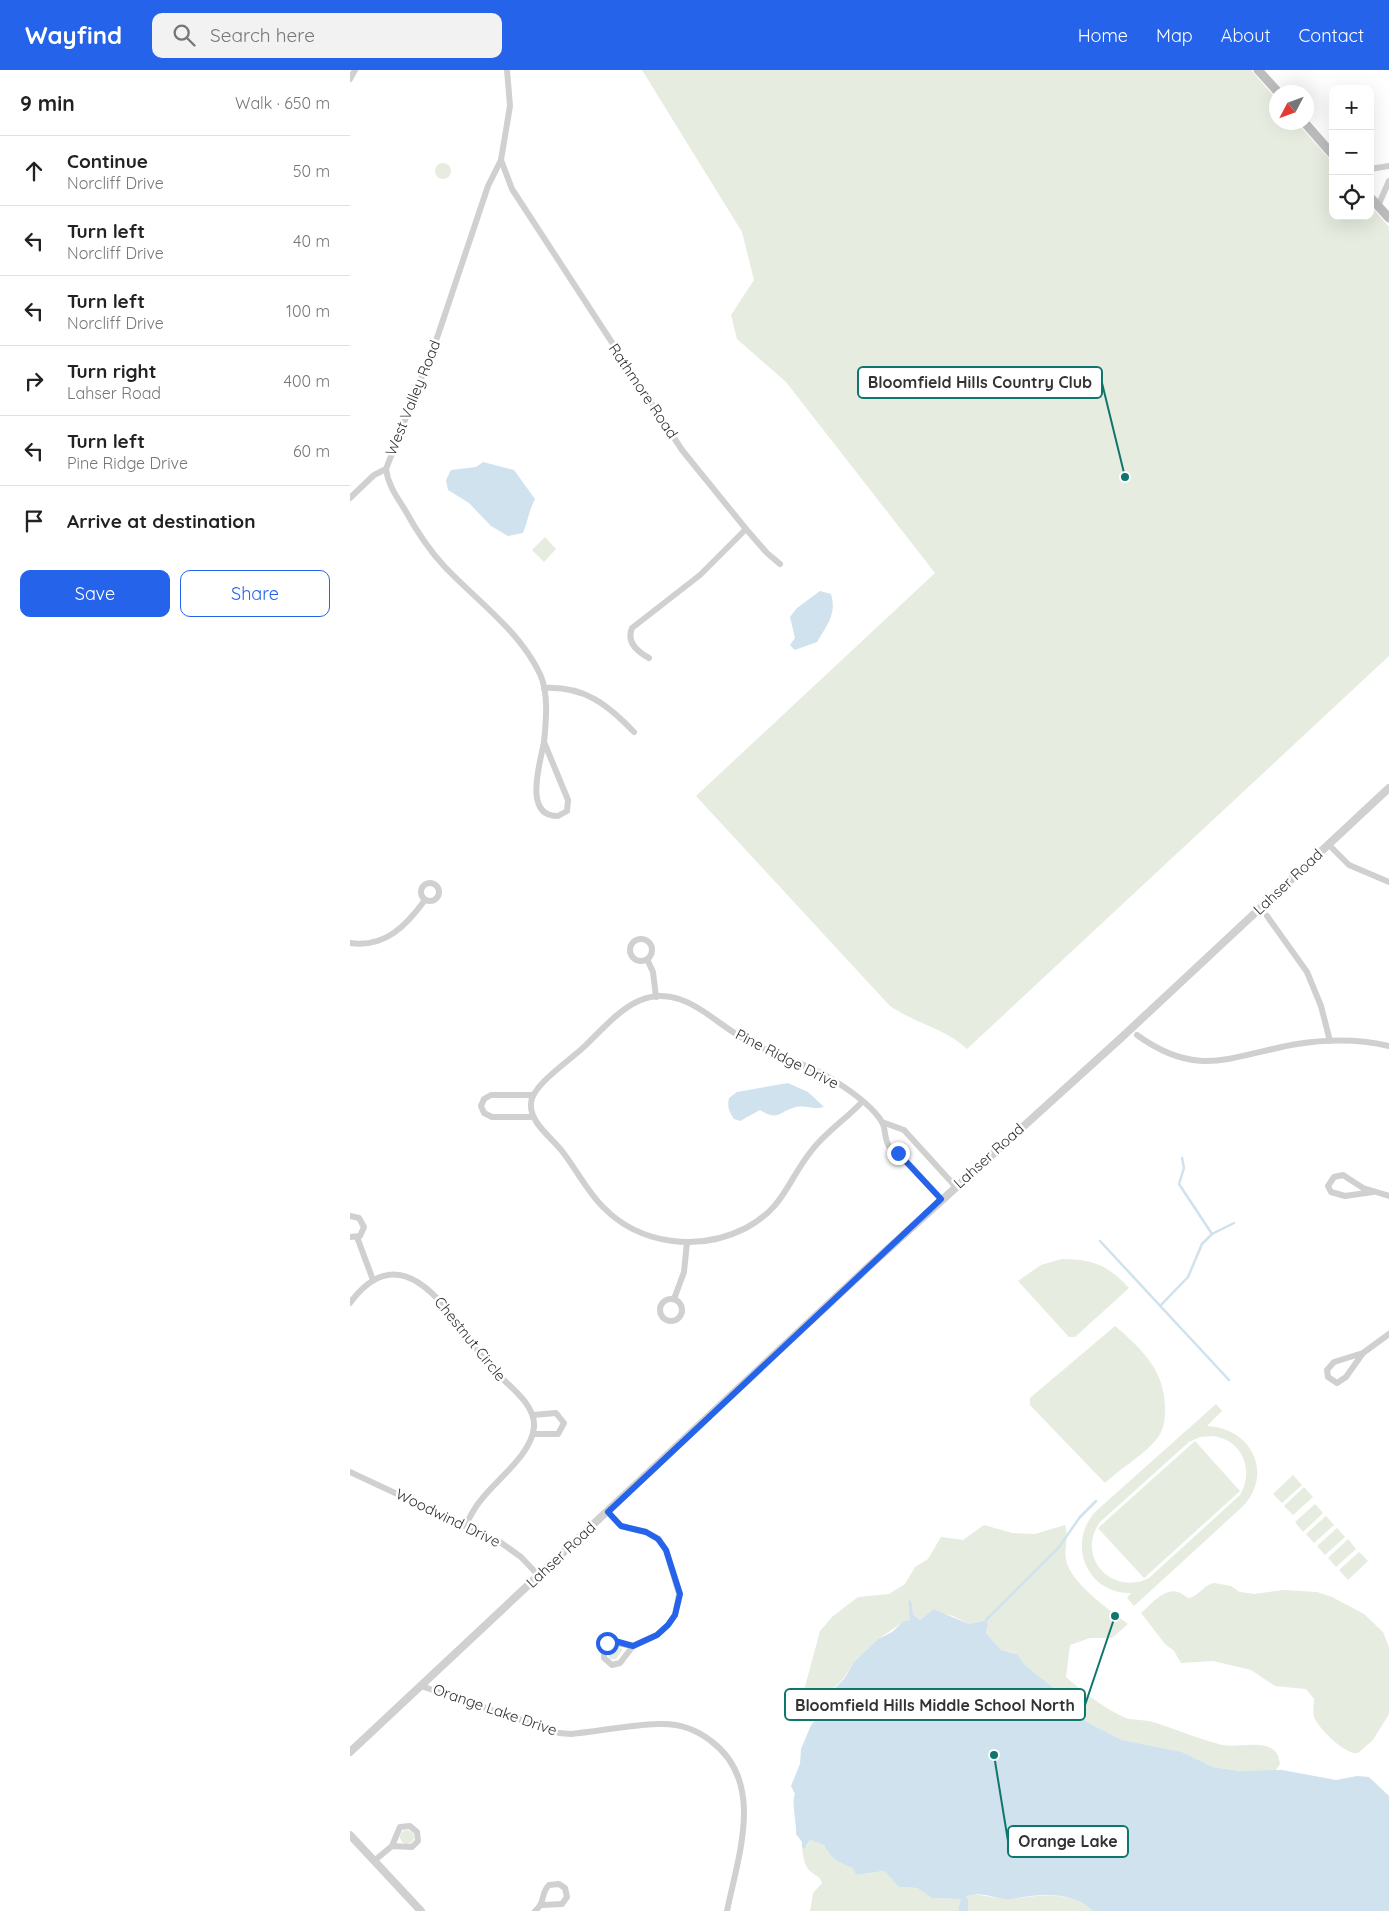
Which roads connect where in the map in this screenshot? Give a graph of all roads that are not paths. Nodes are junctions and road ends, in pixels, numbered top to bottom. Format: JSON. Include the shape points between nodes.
{"nodes":[{"id":1,"x":355,"y":70,"type":"edge"},
{"id":2,"x":508,"y":70,"type":"edge"},
{"id":3,"x":1258,"y":70,"type":"edge"},
{"id":4,"x":350,"y":79,"type":"edge"},
{"id":5,"x":1272,"y":85,"type":"edge"},
{"id":6,"x":1311,"y":130,"type":"edge"},
{"id":7,"x":1329,"y":150,"type":"edge"},
{"id":8,"x":501,"y":160,"type":"junction"},
{"id":9,"x":1389,"y":166,"type":"edge"},
{"id":10,"x":1374,"y":168,"type":"edge"},
{"id":11,"x":1389,"y":181,"type":"edge"},
{"id":12,"x":1374,"y":202,"type":"edge"},
{"id":13,"x":1378,"y":206,"type":"junction"},
{"id":14,"x":1389,"y":218,"type":"edge"},
{"id":15,"x":386,"y":469,"type":"junction"},
{"id":16,"x":350,"y":498,"type":"edge"},
{"id":17,"x":746,"y":529,"type":"junction"},
{"id":18,"x":780,"y":564,"type":"dead end"},
{"id":19,"x":649,"y":658,"type":"dead end"},
{"id":20,"x":544,"y":688,"type":"junction"},
{"id":21,"x":634,"y":732,"type":"dead end"},
{"id":22,"x":544,"y":742,"type":"junction"},
{"id":23,"x":1389,"y":788,"type":"edge"},
{"id":24,"x":1328,"y":844,"type":"junction"},
{"id":25,"x":1389,"y":882,"type":"edge"},
{"id":26,"x":425,"y":900,"type":"dead end"},
{"id":27,"x":1267,"y":916,"type":"dead end"},
{"id":28,"x":350,"y":942,"type":"edge"},
{"id":29,"x":647,"y":959,"type":"dead end"},
{"id":30,"x":656,"y":997,"type":"junction"},
{"id":31,"x":1137,"y":1035,"type":"dead end"},
{"id":32,"x":1330,"y":1041,"type":"junction"},
{"id":33,"x":1389,"y":1046,"type":"edge"},
{"id":34,"x":533,"y":1095,"type":"junction"},
{"id":35,"x":862,"y":1102,"type":"junction"},
{"id":36,"x":533,"y":1117,"type":"junction"},
{"id":37,"x":882,"y":1122,"type":"junction"},
{"id":38,"x":955,"y":1186,"type":"junction"},
{"id":39,"x":1373,"y":1192,"type":"junction"},
{"id":40,"x":1389,"y":1196,"type":"edge"},
{"id":41,"x":941,"y":1199,"type":"junction"},
{"id":42,"x":350,"y":1216,"type":"edge"},
{"id":43,"x":353,"y":1237,"type":"edge"},
{"id":44,"x":687,"y":1242,"type":"junction"},
{"id":45,"x":374,"y":1280,"type":"junction"},
{"id":46,"x":674,"y":1299,"type":"dead end"},
{"id":47,"x":350,"y":1303,"type":"edge"},
{"id":48,"x":1389,"y":1334,"type":"edge"},
{"id":49,"x":1363,"y":1353,"type":"junction"},
{"id":50,"x":532,"y":1414,"type":"junction"},
{"id":51,"x":533,"y":1434,"type":"junction"},
{"id":52,"x":350,"y":1472,"type":"edge"},
{"id":53,"x":608,"y":1512,"type":"junction"},
{"id":54,"x":465,"y":1526,"type":"junction"},
{"id":55,"x":539,"y":1576,"type":"junction"},
{"id":56,"x":633,"y":1646,"type":"junction"},
{"id":57,"x":421,"y":1686,"type":"junction"},
{"id":58,"x":350,"y":1752,"type":"edge"},
{"id":59,"x":350,"y":1835,"type":"edge"},
{"id":60,"x":392,"y":1846,"type":"junction"},
{"id":61,"x":374,"y":1861,"type":"junction"},
{"id":62,"x":542,"y":1905,"type":"junction"},
{"id":63,"x":421,"y":1911,"type":"edge"},
{"id":64,"x":535,"y":1911,"type":"edge"},
{"id":65,"x":727,"y":1911,"type":"edge"}],
"edges":[{"from":1,"to":4,"type":"street"},
{"from":2,"to":8,"type":"street","via":[[510,106]]},
{"from":3,"to":5,"type":"main road"},
{"from":6,"to":7,"type":"main road"},
{"from":8,"to":15,"type":"street","name":"West Valley Road","via":[[488,186],[438,335]]},
{"from":8,"to":17,"type":"street","name":"Rathmore Road","via":[[515,194],[639,386],[682,450]]},
{"from":9,"to":10,"type":"street"},
{"from":11,"to":13,"type":"street"},
{"from":12,"to":13,"type":"main road"},
{"from":13,"to":14,"type":"main road"},
{"from":15,"to":16,"type":"street","via":[[374,475]]},
{"from":15,"to":20,"type":"street","name":"West Valley Road","via":[[391,486],[426,543],[451,573],[513,634],[533,661]]},
{"from":17,"to":18,"type":"street","name":"Rathmore Road"},
{"from":17,"to":19,"type":"street","via":[[700,575],[632,628],[632,644]]},
{"from":20,"to":21,"type":"street","via":[[573,691],[595,698]]},
{"from":20,"to":22,"type":"street","name":"West Valley Road"},
{"from":22,"to":22,"type":"street","name":"West Valley Road","via":[[536,792],[544,811],[558,816],[567,810],[568,800]]},
{"from":23,"to":24,"type":"street","name":"Lahser Road"},
{"from":24,"to":25,"type":"street","via":[[1349,864]]},
{"from":24,"to":38,"type":"street","name":"Lahser Road","via":[[1121,1038]]},
{"from":26,"to":28,"type":"street","via":[[392,935],[372,942]]},
{"from":27,"to":32,"type":"street","via":[[1307,972],[1321,1006]]},
{"from":29,"to":30,"type":"street","via":[[653,972]]},
{"from":30,"to":34,"type":"street","name":"Pine Ridge Drive","via":[[621,1010]]},
{"from":30,"to":35,"type":"street","name":"Pine Ridge Drive","via":[[676,998],[692,1004],[757,1046],[830,1077]]},
{"from":31,"to":32,"type":"street","via":[[1177,1056],[1208,1062],[1296,1044]]},
{"from":32,"to":33,"type":"street"},
{"from":34,"to":36,"type":"street","via":[[530,1105]]},
{"from":34,"to":36,"type":"street","via":[[491,1094],[484,1098],[481,1106],[484,1113],[492,1117]]},
{"from":35,"to":37,"type":"street","name":"Pine Ridge Drive"},
{"from":35,"to":44,"type":"street","via":[[811,1151],[786,1193],[768,1213],[729,1235]]},
{"from":36,"to":44,"type":"street","via":[[594,1197],[616,1218],[653,1237]]},
{"from":37,"to":38,"type":"street","name":"Pine Ridge Drive","via":[[904,1130]]},
{"from":37,"to":41,"type":"street","name":"Pine Ridge Drive","via":[[889,1145]]},
{"from":38,"to":41,"type":"street","name":"Lahser Road"},
{"from":39,"to":39,"type":"street","via":[[1338,1196],[1328,1186],[1334,1177],[1342,1175]]},
{"from":39,"to":40,"type":"street"},
{"from":41,"to":53,"type":"street","name":"Lahser Road"},
{"from":42,"to":43,"type":"street","via":[[360,1218],[364,1223],[362,1233]]},
{"from":43,"to":45,"type":"street"},
{"from":44,"to":46,"type":"street","via":[[684,1272]]},
{"from":45,"to":47,"type":"street","name":"Chestnut Circle"},
{"from":45,"to":50,"type":"street","name":"Chestnut Circle","via":[[403,1275],[425,1286],[449,1311],[487,1363],[527,1404]]},
{"from":48,"to":49,"type":"street"},
{"from":49,"to":49,"type":"street","via":[[1343,1381],[1336,1383],[1328,1377],[1330,1364]]},
{"from":50,"to":51,"type":"street"},
{"from":50,"to":51,"type":"street","via":[[556,1413],[564,1423],[558,1434]]},
{"from":51,"to":54,"type":"street","via":[[514,1463],[481,1499]]},
{"from":52,"to":54,"type":"street","name":"Woodwind Drive"},
{"from":53,"to":55,"type":"street","name":"Lahser Road"},
{"from":53,"to":56,"type":"street","via":[[621,1526],[646,1532],[658,1539],[666,1550],[679,1589],[677,1610],[668,1625],[657,1635]]},
{"from":54,"to":55,"type":"street","name":"Woodwind Drive","via":[[505,1544]]},
{"from":55,"to":57,"type":"street","name":"Lahser Road"},
{"from":56,"to":56,"type":"street","via":[[610,1642],[604,1647],[604,1658],[612,1665],[620,1663]]},
{"from":57,"to":58,"type":"street","name":"Lahser Road"},
{"from":57,"to":65,"type":"street","name":"Orange Lake Drive","via":[[560,1733],[658,1724],[682,1726],[707,1737],[733,1764],[745,1803]]},
{"from":59,"to":61,"type":"street"},
{"from":60,"to":60,"type":"street","via":[[412,1847],[418,1841],[417,1832],[410,1826],[400,1827]]},
{"from":60,"to":61,"type":"street"},
{"from":61,"to":63,"type":"street"},
{"from":62,"to":62,"type":"street","via":[[562,1904],[567,1897],[565,1888],[559,1884],[549,1885],[544,1890]]},
{"from":62,"to":64,"type":"street"}]}
